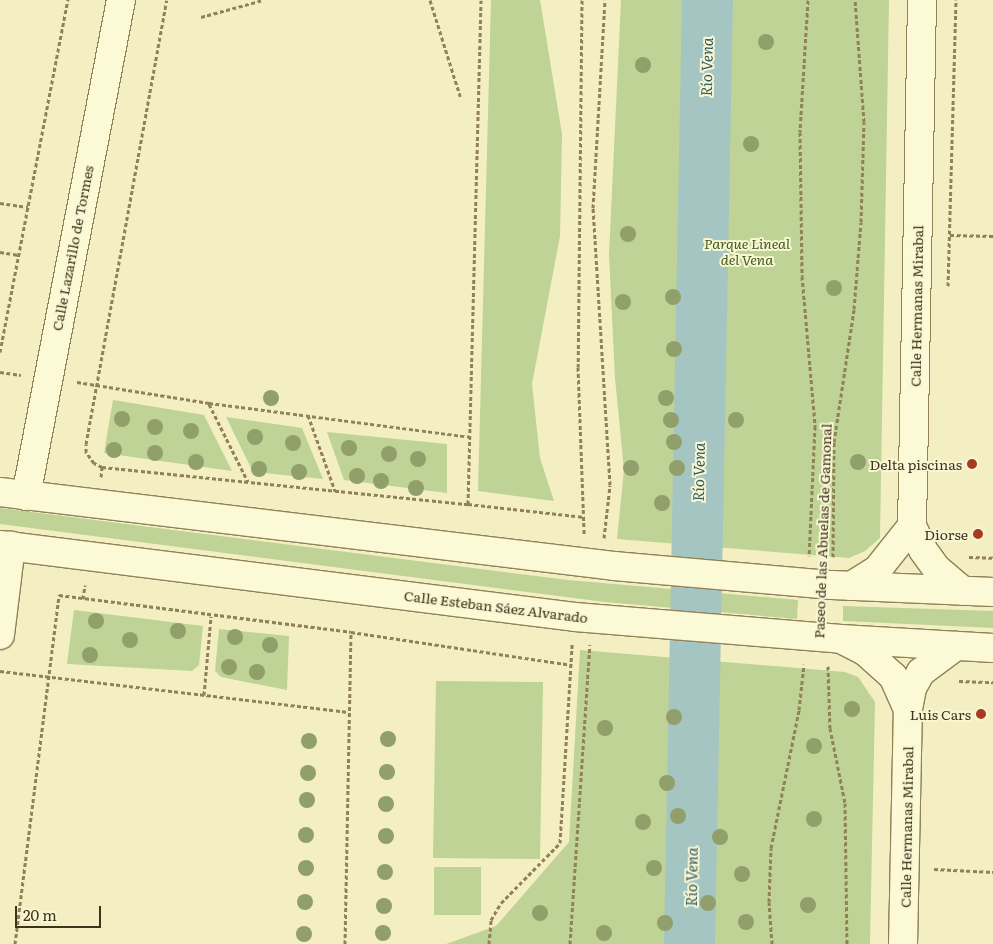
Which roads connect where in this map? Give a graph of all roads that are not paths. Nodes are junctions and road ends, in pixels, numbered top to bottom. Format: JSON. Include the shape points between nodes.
{"nodes":[{"id":1,"x":121,"y":0,"type":"edge"},
{"id":2,"x":922,"y":0,"type":"edge"},
{"id":3,"x":13,"y":494,"type":"edge"},
{"id":4,"x":912,"y":526,"type":"junction"},
{"id":5,"x":5,"y":546,"type":"edge"},
{"id":6,"x":842,"y":586,"type":"junction"},
{"id":7,"x":963,"y":591,"type":"junction"},
{"id":8,"x":993,"y":592,"type":"edge"},
{"id":9,"x":0,"y":635,"type":"edge"},
{"id":10,"x":956,"y":646,"type":"junction"},
{"id":11,"x":993,"y":648,"type":"edge"},
{"id":12,"x":835,"y":655,"type":"junction"},
{"id":13,"x":908,"y":709,"type":"junction"},
{"id":14,"x":903,"y":944,"type":"edge"}],
"edges":[{"from":1,"to":3,"type":"main road","name":"Calle Lazarillo de Tormes"},
{"from":2,"to":4,"type":"main road","name":"Calle Hermanas Mirabal"},
{"from":3,"to":6,"type":"main road","via":[[582,562],[608,555],[804,573]]},
{"from":4,"to":6,"type":"main road","via":[[877,570]]},
{"from":4,"to":7,"type":"main road","via":[[923,550],[937,569]]},
{"from":5,"to":9,"type":"main road"},
{"from":5,"to":12,"type":"main road","name":"Calle Esteban Sáez Alvarado","via":[[575,617],[796,636]]},
{"from":6,"to":7,"type":"main road"},
{"from":7,"to":8,"type":"main road"},
{"from":10,"to":11,"type":"main road","name":"Calle Esteban Sáez Alvarado"},
{"from":10,"to":12,"type":"main road","name":"Calle Esteban Sáez Alvarado"},
{"from":10,"to":13,"type":"main road","name":"Calle Hermanas Mirabal","via":[[922,672],[912,688]]},
{"from":12,"to":13,"type":"main road","name":"Calle Hermanas Mirabal","via":[[866,652],[893,676]]},
{"from":13,"to":14,"type":"main road","name":"Calle Hermanas Mirabal"}]}
